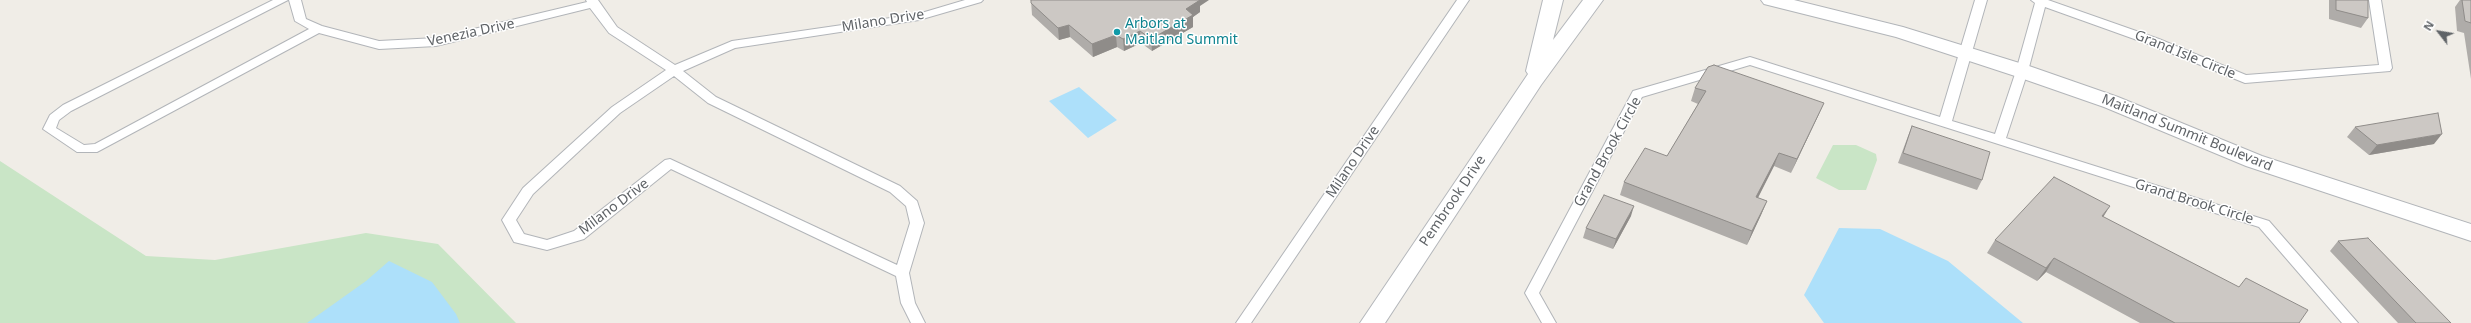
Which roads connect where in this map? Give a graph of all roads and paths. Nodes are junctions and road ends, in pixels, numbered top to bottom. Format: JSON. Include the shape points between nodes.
{"nodes":[{"id":1,"x":282,"y":0,"type":"edge"},
{"id":2,"x":295,"y":0,"type":"edge"},
{"id":3,"x":977,"y":0,"type":"edge"},
{"id":4,"x":1463,"y":0,"type":"edge"},
{"id":5,"x":1553,"y":0,"type":"edge"},
{"id":6,"x":1593,"y":0,"type":"edge"},
{"id":7,"x":1771,"y":0,"type":"edge"},
{"id":8,"x":1817,"y":0,"type":"edge"},
{"id":9,"x":1981,"y":0,"type":"edge"},
{"id":10,"x":2375,"y":0,"type":"edge"},
{"id":11,"x":2039,"y":1,"type":"edge"},
{"id":12,"x":593,"y":2,"type":"edge"},
{"id":13,"x":318,"y":29,"type":"junction"},
{"id":14,"x":1903,"y":34,"type":"junction"},
{"id":15,"x":1964,"y":52,"type":"junction"},
{"id":16,"x":674,"y":70,"type":"junction"},
{"id":17,"x":2022,"y":71,"type":"junction"},
{"id":18,"x":1534,"y":80,"type":"junction"},
{"id":19,"x":1945,"y":122,"type":"junction"},
{"id":20,"x":1999,"y":141,"type":"junction"},
{"id":21,"x":2471,"y":233,"type":"edge"},
{"id":22,"x":902,"y":273,"type":"junction"},
{"id":23,"x":918,"y":323,"type":"edge"},
{"id":24,"x":1243,"y":323,"type":"edge"},
{"id":25,"x":1372,"y":323,"type":"edge"},
{"id":26,"x":1549,"y":323,"type":"edge"},
{"id":27,"x":2350,"y":323,"type":"edge"}],
"edges":[{"from":1,"to":13,"type":"lane","via":[[67,108],[54,118],[49,129],[82,149],[97,148]]},
{"from":2,"to":13,"type":"lane","name":"Venezia Drive","via":[[301,21]]},
{"from":3,"to":16,"type":"lane","name":"Milano Drive","via":[[919,17],[732,45]]},
{"from":4,"to":24,"type":"lane","name":"Milano Drive"},
{"from":5,"to":18,"type":"street","name":"Pembrook Drive"},
{"from":6,"to":18,"type":"street","name":"Pembrook Drive"},
{"from":7,"to":14,"type":"street","name":"Maitland Summit Boulevard"},
{"from":8,"to":14,"type":"street","name":"Maitland Summit Boulevard"},
{"from":9,"to":15,"type":"lane"},
{"from":10,"to":11,"type":"lane","name":"Grand Isle Circle","via":[[2386,68],[2245,79],[2155,42]]},
{"from":11,"to":17,"type":"lane","name":"Grand Isle Circle"},
{"from":12,"to":13,"type":"lane","name":"Venezia Drive","via":[[436,42],[379,45]]},
{"from":12,"to":16,"type":"lane","via":[[613,30]]},
{"from":14,"to":15,"type":"street","name":"Maitland Summit Boulevard"},
{"from":15,"to":17,"type":"street","name":"Maitland Summit Boulevard"},
{"from":15,"to":19,"type":"lane"},
{"from":16,"to":22,"type":"lane","via":[[712,100],[895,189],[912,204],[917,223]]},
{"from":16,"to":22,"type":"lane","name":"Milano Drive","via":[[616,110],[528,191],[509,220],[519,238],[547,245],[579,235],[670,163]]},
{"from":17,"to":20,"type":"lane"},
{"from":17,"to":21,"type":"street","name":"Maitland Summit Boulevard","via":[[2111,102],[2254,161]]},
{"from":18,"to":25,"type":"street","name":"Pembrook Drive"},
{"from":19,"to":20,"type":"lane","name":"Grand Brook Circle"},
{"from":19,"to":26,"type":"lane","name":"Grand Brook Circle","via":[[1750,61],[1637,94],[1532,293]]},
{"from":20,"to":27,"type":"lane","name":"Grand Brook Circle","via":[[2264,224]]},
{"from":22,"to":23,"type":"lane","via":[[908,303]]}]}
